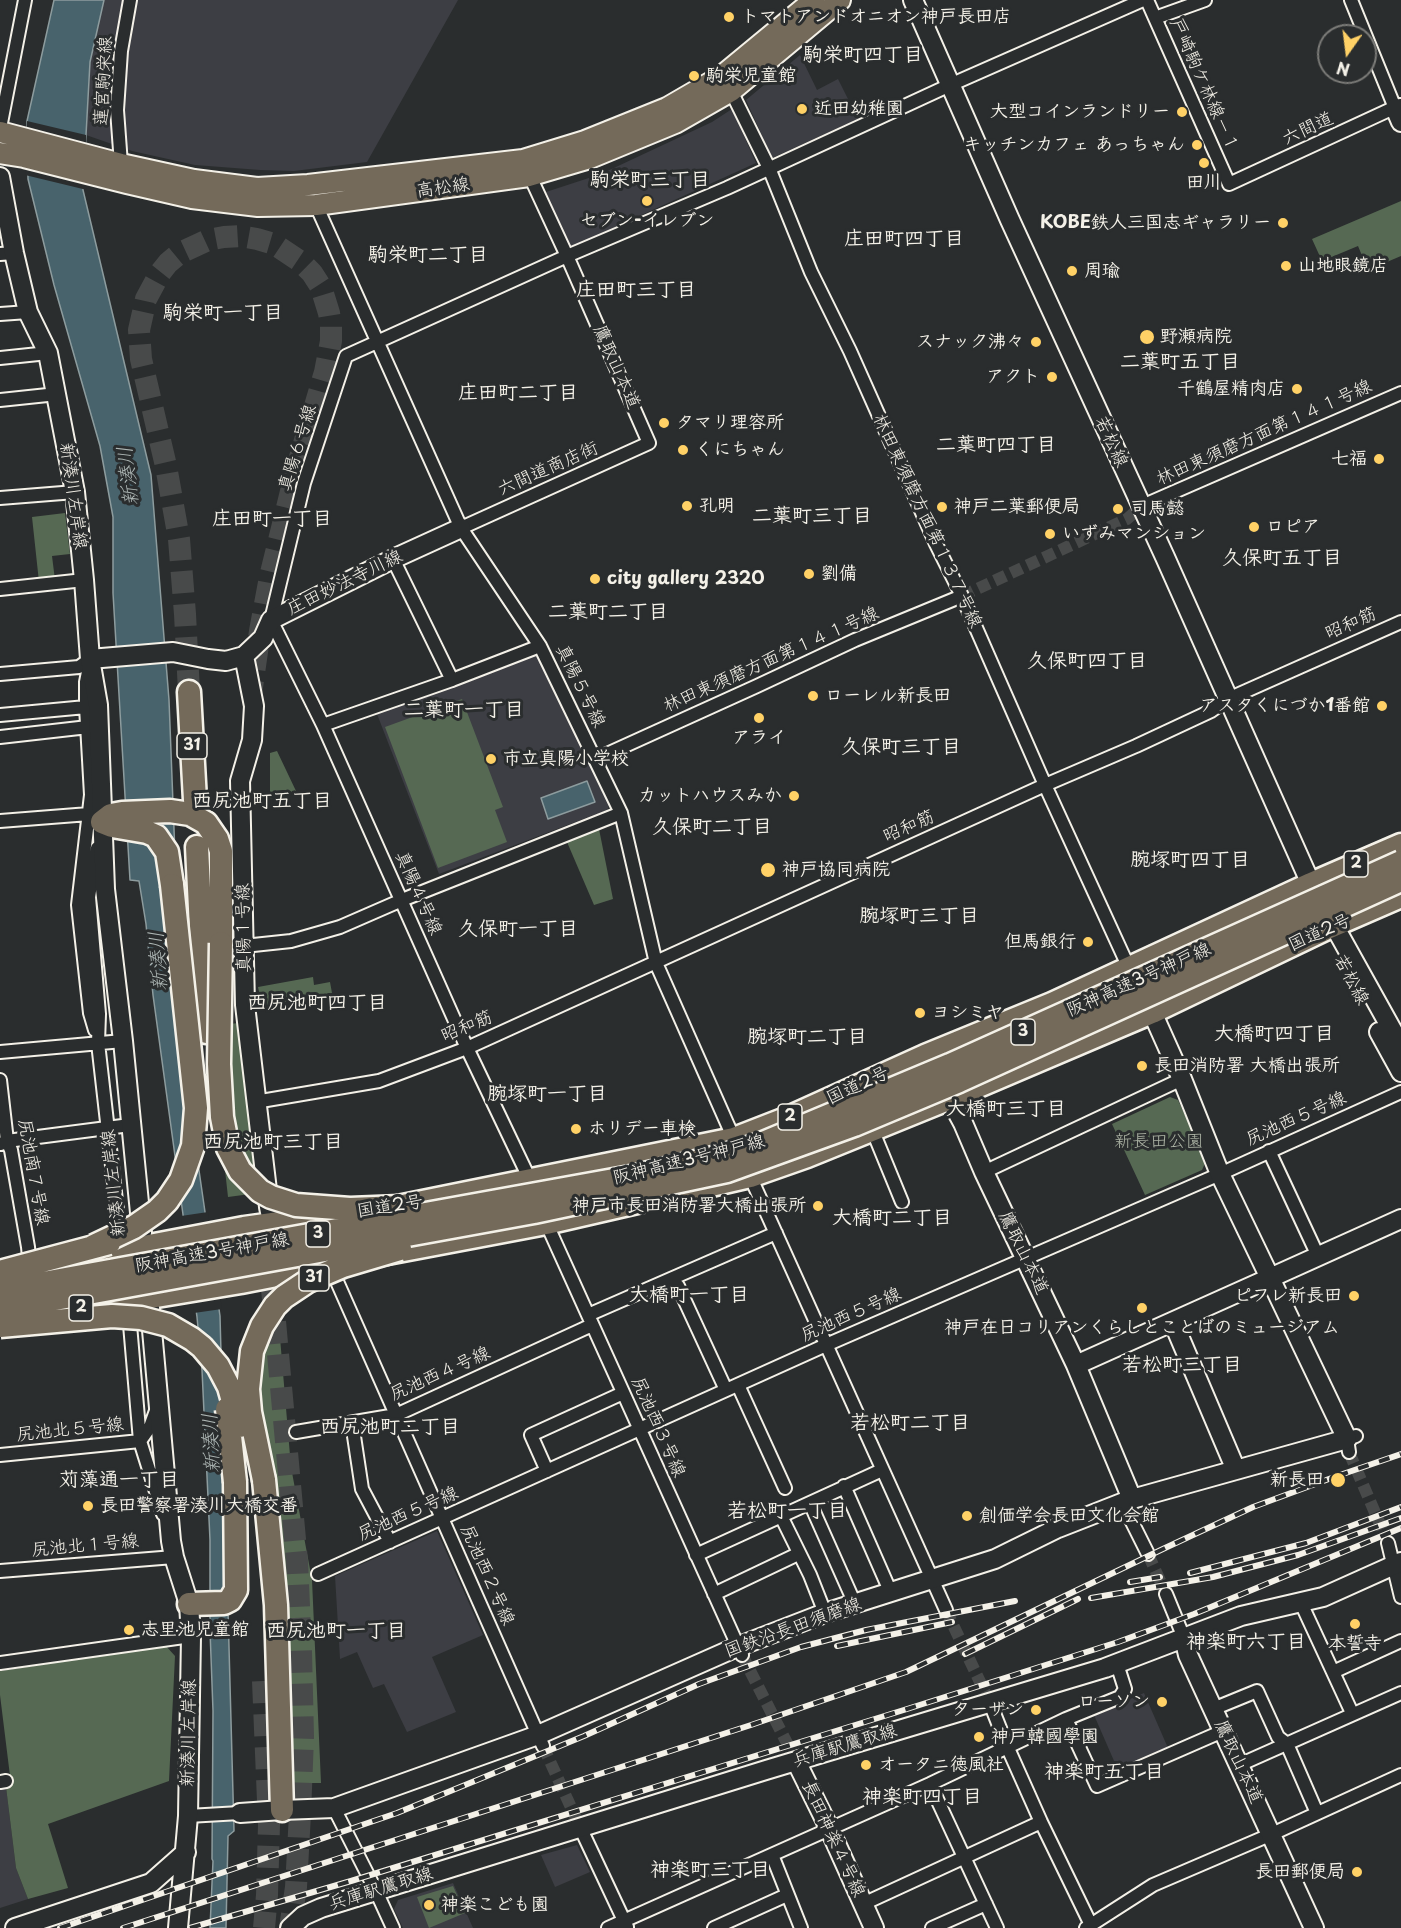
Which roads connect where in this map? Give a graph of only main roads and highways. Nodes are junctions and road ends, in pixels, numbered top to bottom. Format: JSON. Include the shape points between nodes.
{"nodes":[{"id":1,"x":814,"y":0,"type":"edge"},
{"id":2,"x":840,"y":0,"type":"edge"},
{"id":3,"x":727,"y":83,"type":"junction"},
{"id":4,"x":0,"y":130,"type":"edge"},
{"id":5,"x":25,"y":148,"type":"junction"},
{"id":6,"x":0,"y":153,"type":"edge"},
{"id":7,"x":87,"y":164,"type":"junction"},
{"id":8,"x":526,"y":168,"type":"junction"},
{"id":9,"x":189,"y":692,"type":"tunnel mouth"},
{"id":10,"x":189,"y":806,"type":"junction"},
{"id":11,"x":1401,"y":845,"type":"edge"},
{"id":12,"x":197,"y":847,"type":"dead end"},
{"id":13,"x":1401,"y":861,"type":"edge"},
{"id":14,"x":1401,"y":880,"type":"edge"},
{"id":15,"x":1401,"y":896,"type":"edge"},
{"id":16,"x":538,"y":1202,"type":"junction"},
{"id":17,"x":94,"y":1246,"type":"junction"},
{"id":18,"x":0,"y":1274,"type":"edge"},
{"id":19,"x":0,"y":1291,"type":"edge"},
{"id":20,"x":0,"y":1309,"type":"edge"},
{"id":21,"x":0,"y":1325,"type":"edge"},
{"id":22,"x":250,"y":1481,"type":"junction"},
{"id":23,"x":196,"y":1604,"type":"road end"},
{"id":24,"x":263,"y":1681,"type":"tunnel mouth"},
{"id":25,"x":282,"y":1810,"type":"road end"}],
"edges":[{"from":1,"to":3,"type":"main road","name":"高松線"},
{"from":2,"to":3,"type":"main road","name":"高松線"},
{"from":3,"to":8,"type":"main road","name":"高松線","via":[[675,123],[590,158]]},
{"from":4,"to":5,"type":"main road","name":"高松線"},
{"from":5,"to":6,"type":"main road","name":"高松線"},
{"from":5,"to":7,"type":"main road","name":"高松線"},
{"from":7,"to":8,"type":"main road","name":"高松線","via":[[121,164],[194,180],[257,188]]},
{"from":7,"to":8,"type":"main road","name":"高松線","via":[[127,183],[192,198],[258,206],[316,205]]},
{"from":9,"to":10,"type":"highway","number":"31"},
{"from":10,"to":16,"type":"highway","number":"3","bridge":true,"via":[[218,839],[222,864],[219,1064],[224,1134],[240,1171],[260,1191],[296,1205],[350,1209]]},
{"from":10,"to":17,"type":"highway","number":"3","bridge":true,"via":[[103,819],[147,832],[167,852],[196,1121],[186,1170],[171,1197],[147,1219]]},
{"from":11,"to":16,"type":"highway","name":"国道2号","number":"2","via":[[1052,1004],[788,1118]]},
{"from":12,"to":17,"type":"highway","bridge":true,"via":[[207,1032],[206,1157],[184,1200],[151,1226],[126,1238]]},
{"from":13,"to":16,"type":"highway","name":"阪神高速3号神戸線","number":"3","bridge":true,"via":[[950,1065],[761,1144]]},
{"from":14,"to":16,"type":"highway","name":"阪神高速3号神戸線","number":"3","bridge":true,"via":[[854,1125],[727,1172]]},
{"from":15,"to":16,"type":"highway","name":"国道2号","number":"2","via":[[1152,1012],[807,1156],[750,1176]]},
{"from":16,"to":18,"type":"highway","name":"国道2号","number":"2","via":[[401,1207],[272,1223]]},
{"from":16,"to":19,"type":"highway","name":"阪神高速3号神戸線","number":"3","bridge":true},
{"from":16,"to":20,"type":"highway","name":"阪神高速3号神戸線","number":"3","bridge":true},
{"from":16,"to":21,"type":"highway","name":"国道2号","number":"2","via":[[329,1264]]},
{"from":16,"to":22,"type":"highway","number":"31","bridge":true,"via":[[343,1266],[308,1281],[284,1297],[256,1338],[248,1376]]},
{"from":17,"to":18,"type":"highway","bridge":true},
{"from":21,"to":22,"type":"highway","number":"31","bridge":true,"via":[[127,1316],[155,1320],[181,1331],[218,1366],[233,1399]]},
{"from":22,"to":23,"type":"highway","number":"31","via":[[236,1590],[224,1603]]},
{"from":22,"to":24,"type":"highway","number":"31"},
{"from":22,"to":25,"type":"highway","number":"31","via":[[276,1605]]}]}
